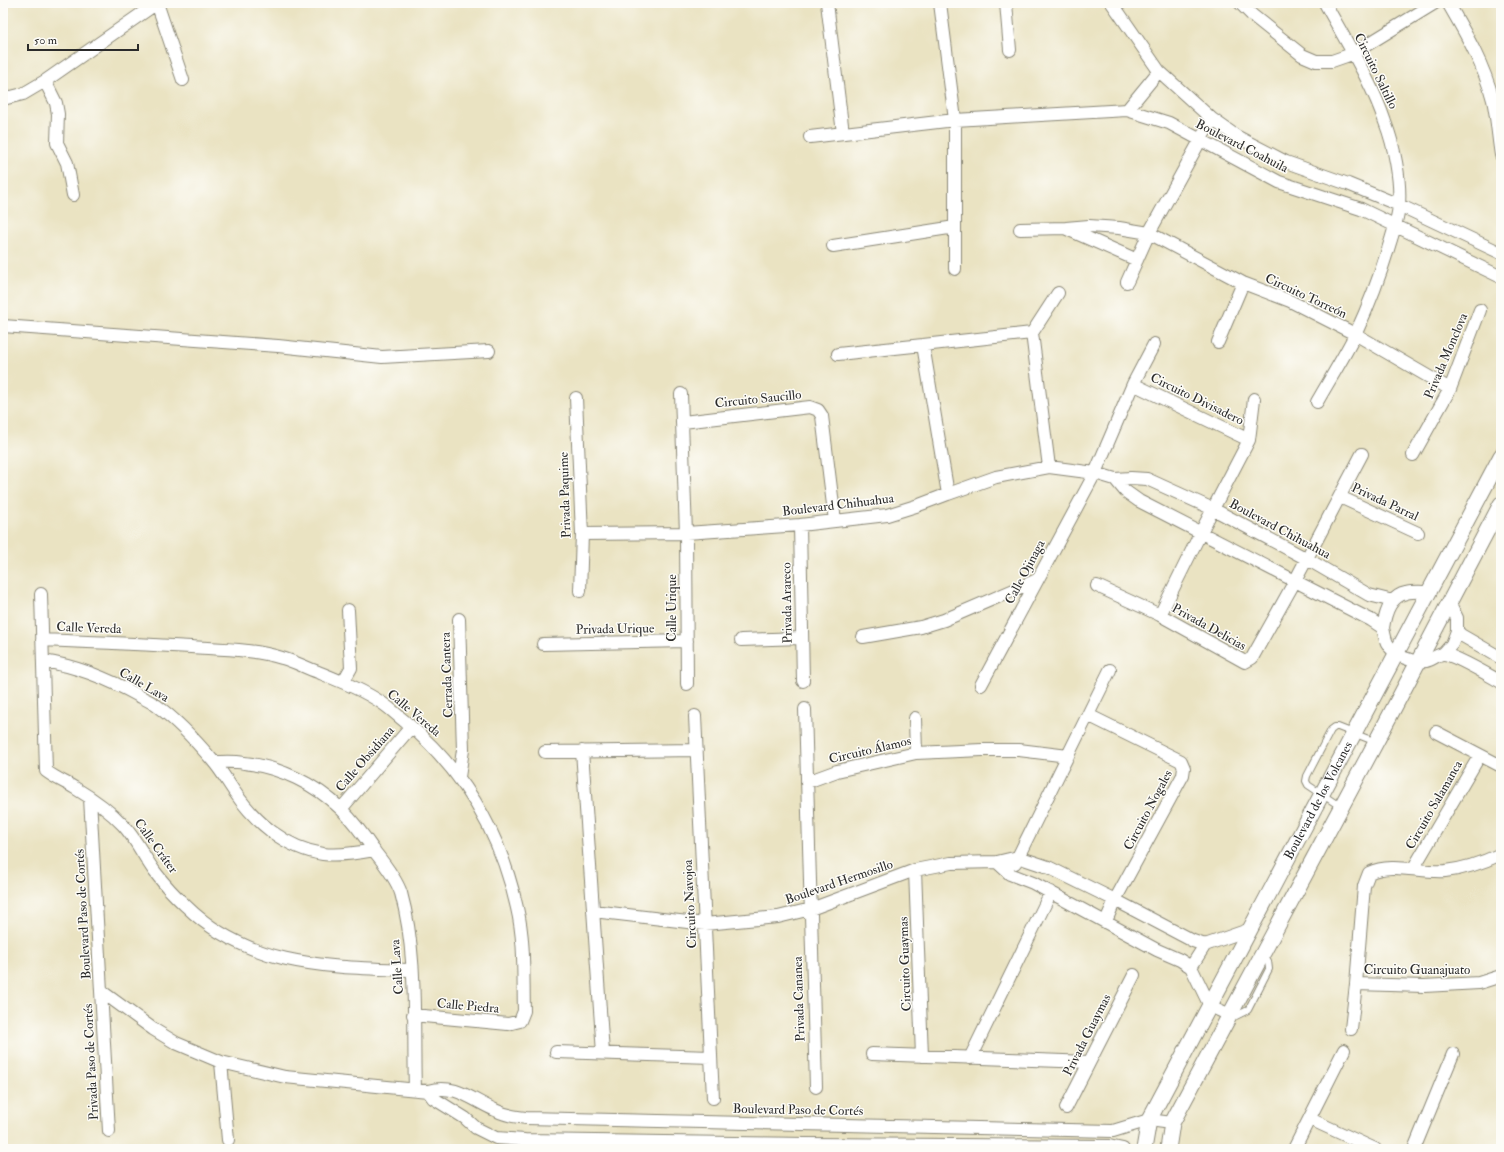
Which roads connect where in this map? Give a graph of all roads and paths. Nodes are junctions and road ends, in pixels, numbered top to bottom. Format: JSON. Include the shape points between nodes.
{"nodes":[{"id":1,"x":157,"y":3,"type":"edge"},
{"id":2,"x":827,"y":3,"type":"edge"},
{"id":3,"x":940,"y":3,"type":"edge"},
{"id":4,"x":1006,"y":3,"type":"edge"},
{"id":5,"x":1112,"y":3,"type":"edge"},
{"id":6,"x":1240,"y":3,"type":"edge"},
{"id":7,"x":1326,"y":3,"type":"edge"},
{"id":8,"x":1436,"y":3,"type":"edge"},
{"id":9,"x":1448,"y":3,"type":"edge"},
{"id":10,"x":1010,"y":50,"type":"dead end"},
{"id":11,"x":1352,"y":54,"type":"junction"},
{"id":12,"x":1159,"y":71,"type":"junction"},
{"id":13,"x":183,"y":80,"type":"dead end"},
{"id":14,"x":45,"y":81,"type":"junction"},
{"id":15,"x":3,"y":99,"type":"edge"},
{"id":16,"x":1127,"y":110,"type":"junction"},
{"id":17,"x":1212,"y":119,"type":"junction"},
{"id":18,"x":955,"y":120,"type":"junction"},
{"id":19,"x":843,"y":133,"type":"junction"},
{"id":20,"x":810,"y":137,"type":"dead end"},
{"id":21,"x":1201,"y":140,"type":"junction"},
{"id":22,"x":1501,"y":155,"type":"edge"},
{"id":23,"x":73,"y":195,"type":"dead end"},
{"id":24,"x":1399,"y":205,"type":"junction"},
{"id":25,"x":1395,"y":225,"type":"junction"},
{"id":26,"x":955,"y":227,"type":"junction"},
{"id":27,"x":1066,"y":228,"type":"junction"},
{"id":28,"x":1020,"y":229,"type":"dead end"},
{"id":29,"x":1149,"y":233,"type":"junction"},
{"id":30,"x":833,"y":246,"type":"dead end"},
{"id":31,"x":1501,"y":253,"type":"edge"},
{"id":32,"x":1137,"y":260,"type":"junction"},
{"id":33,"x":955,"y":269,"type":"dead end"},
{"id":34,"x":1501,"y":277,"type":"edge"},
{"id":35,"x":1126,"y":282,"type":"dead end"},
{"id":36,"x":1243,"y":283,"type":"junction"},
{"id":37,"x":1058,"y":293,"type":"dead end"},
{"id":38,"x":1480,"y":310,"type":"dead end"},
{"id":39,"x":3,"y":326,"type":"edge"},
{"id":40,"x":1032,"y":333,"type":"junction"},
{"id":41,"x":1355,"y":334,"type":"junction"},
{"id":42,"x":1218,"y":342,"type":"dead end"},
{"id":43,"x":1154,"y":344,"type":"dead end"},
{"id":44,"x":923,"y":345,"type":"junction"},
{"id":45,"x":489,"y":351,"type":"dead end"},
{"id":46,"x":838,"y":354,"type":"dead end"},
{"id":47,"x":1133,"y":384,"type":"junction"},
{"id":48,"x":1450,"y":389,"type":"junction"},
{"id":49,"x":681,"y":394,"type":"dead end"},
{"id":50,"x":576,"y":398,"type":"dead end"},
{"id":51,"x":1254,"y":399,"type":"dead end"},
{"id":52,"x":1317,"y":402,"type":"dead end"},
{"id":53,"x":683,"y":422,"type":"junction"},
{"id":54,"x":1249,"y":440,"type":"junction"},
{"id":55,"x":1362,"y":454,"type":"dead end"},
{"id":56,"x":1413,"y":455,"type":"dead end"},
{"id":57,"x":1501,"y":456,"type":"edge"},
{"id":58,"x":1050,"y":467,"type":"junction"},
{"id":59,"x":1095,"y":473,"type":"junction"},
{"id":60,"x":1115,"y":479,"type":"junction"},
{"id":61,"x":948,"y":494,"type":"junction"},
{"id":62,"x":1340,"y":497,"type":"junction"},
{"id":63,"x":1501,"y":504,"type":"edge"},
{"id":64,"x":1213,"y":509,"type":"junction"},
{"id":65,"x":835,"y":521,"type":"junction"},
{"id":66,"x":800,"y":525,"type":"junction"},
{"id":67,"x":1201,"y":532,"type":"junction"},
{"id":68,"x":686,"y":533,"type":"junction"},
{"id":69,"x":1418,"y":533,"type":"dead end"},
{"id":70,"x":582,"y":534,"type":"junction"},
{"id":71,"x":1307,"y":559,"type":"junction"},
{"id":72,"x":1037,"y":580,"type":"junction"},
{"id":73,"x":1295,"y":581,"type":"junction"},
{"id":74,"x":1097,"y":586,"type":"dead end"},
{"id":75,"x":580,"y":591,"type":"dead end"},
{"id":76,"x":1429,"y":592,"type":"junction"},
{"id":77,"x":41,"y":594,"type":"dead end"},
{"id":78,"x":1393,"y":601,"type":"junction"},
{"id":79,"x":1448,"y":602,"type":"junction"},
{"id":80,"x":348,"y":610,"type":"dead end"},
{"id":81,"x":1160,"y":616,"type":"junction"},
{"id":82,"x":459,"y":619,"type":"dead end"},
{"id":83,"x":1383,"y":628,"type":"junction"},
{"id":84,"x":1457,"y":631,"type":"junction"},
{"id":85,"x":802,"y":638,"type":"junction"},
{"id":86,"x":863,"y":638,"type":"dead end"},
{"id":87,"x":42,"y":640,"type":"junction"},
{"id":88,"x":741,"y":640,"type":"dead end"},
{"id":89,"x":686,"y":641,"type":"junction"},
{"id":90,"x":543,"y":644,"type":"dead end"},
{"id":91,"x":1396,"y":653,"type":"junction"},
{"id":92,"x":1443,"y":654,"type":"junction"},
{"id":93,"x":1501,"y":658,"type":"edge"},
{"id":94,"x":43,"y":661,"type":"junction"},
{"id":95,"x":1418,"y":662,"type":"junction"},
{"id":96,"x":1110,"y":670,"type":"dead end"},
{"id":97,"x":803,"y":681,"type":"dead end"},
{"id":98,"x":343,"y":682,"type":"junction"},
{"id":99,"x":1501,"y":682,"type":"edge"},
{"id":100,"x":687,"y":684,"type":"dead end"},
{"id":101,"x":981,"y":685,"type":"dead end"},
{"id":102,"x":805,"y":709,"type":"dead end"},
{"id":103,"x":1088,"y":715,"type":"junction"},
{"id":104,"x":695,"y":716,"type":"dead end"},
{"id":105,"x":915,"y":718,"type":"dead end"},
{"id":106,"x":411,"y":727,"type":"junction"},
{"id":107,"x":1436,"y":732,"type":"dead end"},
{"id":108,"x":1354,"y":733,"type":"junction"},
{"id":109,"x":1376,"y":742,"type":"junction"},
{"id":110,"x":697,"y":750,"type":"junction"},
{"id":111,"x":582,"y":751,"type":"junction"},
{"id":112,"x":545,"y":752,"type":"dead end"},
{"id":113,"x":916,"y":753,"type":"junction"},
{"id":114,"x":1480,"y":755,"type":"junction"},
{"id":115,"x":1068,"y":756,"type":"junction"},
{"id":116,"x":214,"y":762,"type":"junction"},
{"id":117,"x":1501,"y":766,"type":"edge"},
{"id":118,"x":459,"y":777,"type":"junction"},
{"id":119,"x":807,"y":782,"type":"junction"},
{"id":120,"x":1322,"y":794,"type":"junction"},
{"id":121,"x":90,"y":798,"type":"junction"},
{"id":122,"x":1341,"y":807,"type":"junction"},
{"id":123,"x":341,"y":809,"type":"junction"},
{"id":124,"x":374,"y":850,"type":"junction"},
{"id":125,"x":1501,"y":854,"type":"edge"},
{"id":126,"x":1018,"y":857,"type":"junction"},
{"id":127,"x":997,"y":862,"type":"junction"},
{"id":128,"x":915,"y":870,"type":"junction"},
{"id":129,"x":1414,"y":870,"type":"junction"},
{"id":130,"x":1010,"y":874,"type":"junction"},
{"id":131,"x":1051,"y":892,"type":"junction"},
{"id":132,"x":1115,"y":900,"type":"junction"},
{"id":133,"x":811,"y":909,"type":"junction"},
{"id":134,"x":593,"y":911,"type":"junction"},
{"id":135,"x":1106,"y":921,"type":"junction"},
{"id":136,"x":705,"y":924,"type":"junction"},
{"id":137,"x":1251,"y":930,"type":"junction"},
{"id":138,"x":1205,"y":945,"type":"junction"},
{"id":139,"x":1191,"y":967,"type":"junction"},
{"id":140,"x":412,"y":970,"type":"junction"},
{"id":141,"x":1134,"y":975,"type":"dead end"},
{"id":142,"x":1501,"y":976,"type":"edge"},
{"id":143,"x":1356,"y":984,"type":"junction"},
{"id":144,"x":101,"y":991,"type":"junction"},
{"id":145,"x":1210,"y":1006,"type":"junction"},
{"id":146,"x":413,"y":1015,"type":"junction"},
{"id":147,"x":1230,"y":1015,"type":"junction"},
{"id":148,"x":520,"y":1021,"type":"joint"},
{"id":149,"x":1351,"y":1029,"type":"dead end"},
{"id":150,"x":1344,"y":1050,"type":"dead end"},
{"id":151,"x":556,"y":1052,"type":"dead end"},
{"id":152,"x":603,"y":1053,"type":"junction"},
{"id":153,"x":872,"y":1054,"type":"dead end"},
{"id":154,"x":1453,"y":1054,"type":"dead end"},
{"id":155,"x":922,"y":1056,"type":"junction"},
{"id":156,"x":711,"y":1057,"type":"junction"},
{"id":157,"x":970,"y":1058,"type":"junction"},
{"id":158,"x":221,"y":1062,"type":"junction"},
{"id":159,"x":1089,"y":1062,"type":"junction"},
{"id":160,"x":816,"y":1087,"type":"dead end"},
{"id":161,"x":415,"y":1089,"type":"junction"},
{"id":162,"x":428,"y":1091,"type":"junction"},
{"id":163,"x":713,"y":1098,"type":"dead end"},
{"id":164,"x":1066,"y":1108,"type":"dead end"},
{"id":165,"x":526,"y":1118,"type":"junction"},
{"id":166,"x":1310,"y":1119,"type":"junction"},
{"id":167,"x":1149,"y":1120,"type":"junction"},
{"id":168,"x":1172,"y":1123,"type":"junction"},
{"id":169,"x":805,"y":1124,"type":"junction"},
{"id":170,"x":109,"y":1131,"type":"dead end"},
{"id":171,"x":228,"y":1140,"type":"dead end"},
{"id":172,"x":525,"y":1140,"type":"junction"},
{"id":173,"x":805,"y":1144,"type":"junction"},
{"id":174,"x":1123,"y":1149,"type":"edge"},
{"id":175,"x":1144,"y":1149,"type":"edge"},
{"id":176,"x":1168,"y":1149,"type":"edge"},
{"id":177,"x":1294,"y":1149,"type":"edge"},
{"id":178,"x":1375,"y":1149,"type":"edge"},
{"id":179,"x":1414,"y":1149,"type":"edge"}],
"edges":[{"from":1,"to":13,"type":"street"},
{"from":1,"to":14,"type":"street"},
{"from":2,"to":19,"type":"street"},
{"from":3,"to":18,"type":"street"},
{"from":4,"to":10,"type":"street"},
{"from":5,"to":12,"type":"street","name":"Boulevard Coahuila"},
{"from":6,"to":11,"type":"street","via":[[1302,55],[1316,61],[1332,61]]},
{"from":7,"to":11,"type":"street","name":"Circuito Saltillo"},
{"from":8,"to":11,"type":"street"},
{"from":9,"to":22,"type":"street","via":[[1472,44],[1484,72],[1493,101]]},
{"from":11,"to":24,"type":"street","name":"Circuito Saltillo","via":[[1376,97],[1386,123],[1398,179]]},
{"from":12,"to":16,"type":"street"},
{"from":12,"to":17,"type":"street","name":"Boulevard Coahuila"},
{"from":14,"to":15,"type":"street","via":[[23,94]]},
{"from":14,"to":23,"type":"street","via":[[56,103],[57,143],[67,163]]},
{"from":16,"to":18,"type":"street","name":"Boulevard Coahuila"},
{"from":16,"to":21,"type":"street","name":"Boulevard Coahuila","via":[[1169,123]]},
{"from":17,"to":21,"type":"street"},
{"from":17,"to":24,"type":"street","name":"Boulevard Coahuila","via":[[1236,136],[1286,162]]},
{"from":18,"to":19,"type":"street","name":"Boulevard Coahuila"},
{"from":18,"to":26,"type":"street"},
{"from":19,"to":20,"type":"street","name":"Boulevard Coahuila"},
{"from":21,"to":25,"type":"street","name":"Boulevard Coahuila","via":[[1280,182],[1361,209]]},
{"from":21,"to":29,"type":"street"},
{"from":24,"to":25,"type":"street","name":"Circuito Saltillo"},
{"from":24,"to":31,"type":"street","name":"Boulevard Coahuila"},
{"from":25,"to":34,"type":"street","name":"Boulevard Coahuila"},
{"from":25,"to":41,"type":"street","name":"Circuito Saltillo","via":[[1371,299]]},
{"from":26,"to":30,"type":"street"},
{"from":26,"to":33,"type":"street"},
{"from":27,"to":28,"type":"street","name":"Circuito Torreón"},
{"from":27,"to":29,"type":"street","name":"Circuito Torreón","via":[[1089,226]]},
{"from":27,"to":32,"type":"street"},
{"from":29,"to":32,"type":"street"},
{"from":29,"to":36,"type":"street","name":"Circuito Torreón"},
{"from":32,"to":35,"type":"street"},
{"from":36,"to":41,"type":"street","name":"Circuito Torreón","via":[[1290,301]]},
{"from":36,"to":42,"type":"street"},
{"from":37,"to":40,"type":"street"},
{"from":38,"to":48,"type":"street","name":"Privada Monclova"},
{"from":39,"to":45,"type":"street","via":[[278,346],[382,357]]},
{"from":40,"to":44,"type":"street"},
{"from":40,"to":58,"type":"street"},
{"from":41,"to":48,"type":"street","name":"Circuito Torreón"},
{"from":41,"to":52,"type":"street","name":"Circuito Saltillo"},
{"from":43,"to":47,"type":"street","name":"Circuito Divisadero"},
{"from":44,"to":46,"type":"street"},
{"from":44,"to":61,"type":"street"},
{"from":47,"to":54,"type":"street","name":"Circuito Divisadero"},
{"from":47,"to":59,"type":"street","name":"Circuito Divisadero"},
{"from":48,"to":56,"type":"street","name":"Privada Monclova"},
{"from":49,"to":53,"type":"street"},
{"from":50,"to":70,"type":"street","name":"Privada Paquime"},
{"from":51,"to":54,"type":"street","name":"Circuito Divisadero"},
{"from":53,"to":65,"type":"street","name":"Circuito Saucillo","via":[[810,407],[818,410],[822,416]]},
{"from":53,"to":68,"type":"street"},
{"from":54,"to":64,"type":"street","name":"Circuito Divisadero"},
{"from":55,"to":62,"type":"street","name":"Privada Parral"},
{"from":57,"to":76,"type":"street","name":"Boulevard de los Volcanes"},
{"from":58,"to":59,"type":"street","name":"Boulevard Chihuahua"},
{"from":58,"to":61,"type":"street","name":"Boulevard Chihuahua","via":[[996,477]]},
{"from":59,"to":60,"type":"street","name":"Boulevard Chihuahua"},
{"from":59,"to":72,"type":"street","name":"Calle Ojinaga"},
{"from":60,"to":64,"type":"street","name":"Boulevard Chihuahua","via":[[1147,480]]},
{"from":60,"to":67,"type":"street","via":[[1125,491],[1139,501]]},
{"from":61,"to":65,"type":"street","name":"Boulevard Chihuahua","via":[[887,515]]},
{"from":62,"to":69,"type":"street","name":"Privada Parral"},
{"from":62,"to":71,"type":"street","name":"Privada Parral"},
{"from":63,"to":79,"type":"street","name":"Boulevard de los Volcanes"},
{"from":64,"to":67,"type":"street","name":"Circuito Divisadero"},
{"from":64,"to":71,"type":"street","name":"Boulevard Chihuahua"},
{"from":65,"to":66,"type":"street","name":"Boulevard Chihuahua"},
{"from":66,"to":68,"type":"street","name":"Boulevard Chihuahua"},
{"from":66,"to":85,"type":"street","name":"Privada Arareco"},
{"from":67,"to":73,"type":"street"},
{"from":67,"to":81,"type":"street","name":"Privada Delicias"},
{"from":68,"to":70,"type":"street","name":"Boulevard Chihuahua"},
{"from":68,"to":89,"type":"street","name":"Calle Urique"},
{"from":70,"to":75,"type":"street","name":"Privada Paquime"},
{"from":71,"to":73,"type":"street","name":"Privada Parral"},
{"from":71,"to":78,"type":"street","name":"Boulevard Chihuahua","via":[[1369,595]]},
{"from":72,"to":86,"type":"street","via":[[944,620]]},
{"from":72,"to":101,"type":"street","name":"Calle Ojinaga"},
{"from":73,"to":81,"type":"street","name":"Privada Delicias","via":[[1252,658],[1245,662]]},
{"from":73,"to":83,"type":"street"},
{"from":74,"to":81,"type":"street","name":"Privada Delicias"},
{"from":76,"to":78,"type":"street","via":[[1405,593]]},
{"from":76,"to":91,"type":"street","name":"Boulevard de los Volcanes"},
{"from":77,"to":87,"type":"street","name":"Calle Cráter"},
{"from":78,"to":83,"type":"street","via":[[1386,613]]},
{"from":79,"to":84,"type":"street","via":[[1457,618]]},
{"from":79,"to":95,"type":"street","name":"Boulevard de los Volcanes"},
{"from":80,"to":98,"type":"street","via":[[351,668]]},
{"from":82,"to":118,"type":"street","name":"Cerrada Cantera","via":[[464,750]]},
{"from":83,"to":91,"type":"street","via":[[1387,643]]},
{"from":84,"to":92,"type":"street","via":[[1452,644]]},
{"from":84,"to":93,"type":"street"},
{"from":85,"to":88,"type":"street"},
{"from":85,"to":97,"type":"street","name":"Privada Arareco"},
{"from":87,"to":94,"type":"street","name":"Calle Cráter"},
{"from":87,"to":98,"type":"street","name":"Calle Vereda","via":[[123,642],[241,650],[282,658]]},
{"from":89,"to":90,"type":"street","name":"Privada Urique"},
{"from":89,"to":100,"type":"street","name":"Calle Urique"},
{"from":91,"to":95,"type":"street"},
{"from":91,"to":108,"type":"street","name":"Boulevard de los Volcanes"},
{"from":92,"to":95,"type":"street"},
{"from":92,"to":99,"type":"street","via":[[1453,656]]},
{"from":94,"to":116,"type":"street","name":"Calle Lava","via":[[61,664],[116,683],[157,706]]},
{"from":94,"to":121,"type":"street","name":"Calle Cráter","via":[[46,771]]},
{"from":95,"to":109,"type":"street","name":"Boulevard de los Volcanes"},
{"from":96,"to":103,"type":"street"},
{"from":98,"to":106,"type":"street","name":"Calle Vereda","via":[[382,703]]},
{"from":102,"to":119,"type":"street"},
{"from":103,"to":115,"type":"street"},
{"from":103,"to":132,"type":"street","name":"Circuito Nogales","via":[[1181,761],[1184,768],[1183,775]]},
{"from":104,"to":110,"type":"street","name":"Circuito Navojoa"},
{"from":105,"to":113,"type":"street"},
{"from":106,"to":118,"type":"street","name":"Calle Vereda"},
{"from":106,"to":123,"type":"street","name":"Calle Obsidiana"},
{"from":107,"to":114,"type":"street","name":"Circuito Salamanca"},
{"from":108,"to":109,"type":"lane"},
{"from":108,"to":120,"type":"street","name":"Boulevard de los Volcanes"},
{"from":108,"to":120,"type":"lane","via":[[1338,727],[1331,730],[1306,781]]},
{"from":109,"to":122,"type":"street","name":"Boulevard de los Volcanes"},
{"from":110,"to":111,"type":"street"},
{"from":110,"to":136,"type":"street","name":"Circuito Navojoa"},
{"from":111,"to":112,"type":"street"},
{"from":111,"to":134,"type":"street"},
{"from":113,"to":115,"type":"street","name":"Circuito Álamos","via":[[1019,750]]},
{"from":113,"to":119,"type":"street","name":"Circuito Álamos","via":[[836,771]]},
{"from":114,"to":117,"type":"street","name":"Circuito Salamanca"},
{"from":114,"to":129,"type":"street","name":"Circuito Salamanca"},
{"from":115,"to":126,"type":"street"},
{"from":116,"to":123,"type":"street","name":"Calle Lava","via":[[244,763],[274,769],[299,779]]},
{"from":116,"to":124,"type":"street","name":"Calle Lava","via":[[256,819],[298,847],[323,854],[349,854]]},
{"from":118,"to":148,"type":"street","name":"Calle Vereda","via":[[494,836],[506,866],[518,909],[524,1011]]},
{"from":119,"to":133,"type":"street"},
{"from":120,"to":122,"type":"lane"},
{"from":120,"to":137,"type":"street","name":"Boulevard de los Volcanes"},
{"from":121,"to":140,"type":"street","name":"Calle Cráter","via":[[123,825],[156,873],[186,906],[232,940],[267,955],[306,964]]},
{"from":121,"to":144,"type":"street","name":"Boulevard Paso de Cortés"},
{"from":122,"to":147,"type":"street","name":"Boulevard de los Volcanes"},
{"from":123,"to":124,"type":"street","name":"Calle Lava"},
{"from":124,"to":140,"type":"street","name":"Calle Lava","via":[[400,891]]},
{"from":125,"to":129,"type":"street","via":[[1445,871]]},
{"from":126,"to":127,"type":"street","name":"Boulevard Hermosillo"},
{"from":126,"to":130,"type":"street"},
{"from":126,"to":132,"type":"street","via":[[1048,867]]},
{"from":127,"to":128,"type":"street","name":"Boulevard Hermosillo","via":[[951,863]]},
{"from":127,"to":130,"type":"street"},
{"from":128,"to":133,"type":"street","name":"Boulevard Hermosillo"},
{"from":128,"to":155,"type":"street","name":"Circuito Guaymas"},
{"from":129,"to":143,"type":"street","via":[[1379,868],[1369,873],[1364,886]]},
{"from":130,"to":131,"type":"street"},
{"from":131,"to":135,"type":"street"},
{"from":131,"to":157,"type":"street"},
{"from":132,"to":135,"type":"street","name":"Circuito Nogales"},
{"from":132,"to":138,"type":"street"},
{"from":133,"to":136,"type":"street","name":"Boulevard Hermosillo","via":[[778,917]]},
{"from":133,"to":160,"type":"street","name":"Privada Cananea"},
{"from":134,"to":136,"type":"street","name":"Boulevard Hermosillo"},
{"from":134,"to":152,"type":"street"},
{"from":135,"to":139,"type":"street"},
{"from":136,"to":156,"type":"street","name":"Circuito Navojoa"},
{"from":137,"to":138,"type":"street"},
{"from":137,"to":145,"type":"street","name":"Boulevard de los Volcanes"},
{"from":138,"to":139,"type":"street"},
{"from":139,"to":145,"type":"street"},
{"from":140,"to":146,"type":"street","name":"Calle Lava"},
{"from":141,"to":159,"type":"street","name":"Privada Guaymas"},
{"from":142,"to":143,"type":"street","name":"Circuito Guanajuato","via":[[1479,983],[1424,986]]},
{"from":143,"to":149,"type":"street"},
{"from":144,"to":158,"type":"street","name":"Boulevard Paso de Cortés","via":[[176,1043]]},
{"from":144,"to":170,"type":"street","name":"Privada Paso de Cortés"},
{"from":145,"to":147,"type":"street"},
{"from":145,"to":167,"type":"street","name":"Boulevard de los Volcanes"},
{"from":146,"to":148,"type":"street","name":"Calle Piedra","via":[[508,1024]]},
{"from":146,"to":161,"type":"street","name":"Calle Lava"},
{"from":147,"to":168,"type":"street","name":"Boulevard de los Volcanes"},
{"from":150,"to":166,"type":"street"},
{"from":151,"to":152,"type":"street"},
{"from":152,"to":156,"type":"street"},
{"from":153,"to":155,"type":"street"},
{"from":154,"to":179,"type":"street"},
{"from":155,"to":157,"type":"street"},
{"from":156,"to":163,"type":"street","name":"Circuito Navojoa"},
{"from":157,"to":159,"type":"street"},
{"from":158,"to":161,"type":"street","name":"Boulevard Paso de Cortés","via":[[285,1077]]},
{"from":158,"to":171,"type":"street"},
{"from":159,"to":164,"type":"street","name":"Privada Guaymas"},
{"from":161,"to":162,"type":"street","name":"Boulevard Paso de Cortés"},
{"from":162,"to":165,"type":"street","name":"Boulevard Paso de Cortés","via":[[438,1088],[452,1089],[510,1116]]},
{"from":162,"to":172,"type":"street","via":[[433,1098],[476,1128],[496,1138]]},
{"from":165,"to":169,"type":"street","name":"Boulevard Paso de Cortés"},
{"from":165,"to":172,"type":"street"},
{"from":166,"to":177,"type":"street"},
{"from":166,"to":178,"type":"street"},
{"from":167,"to":168,"type":"street","name":"Boulevard Paso de Cortés"},
{"from":167,"to":169,"type":"street","name":"Boulevard Paso de Cortés","via":[[1112,1131]]},
{"from":167,"to":175,"type":"street","name":"Boulevard de los Volcanes"},
{"from":168,"to":176,"type":"street","name":"Boulevard de los Volcanes"},
{"from":169,"to":173,"type":"street"},
{"from":172,"to":173,"type":"street"},
{"from":173,"to":174,"type":"street","via":[[1109,1146]]}]}
